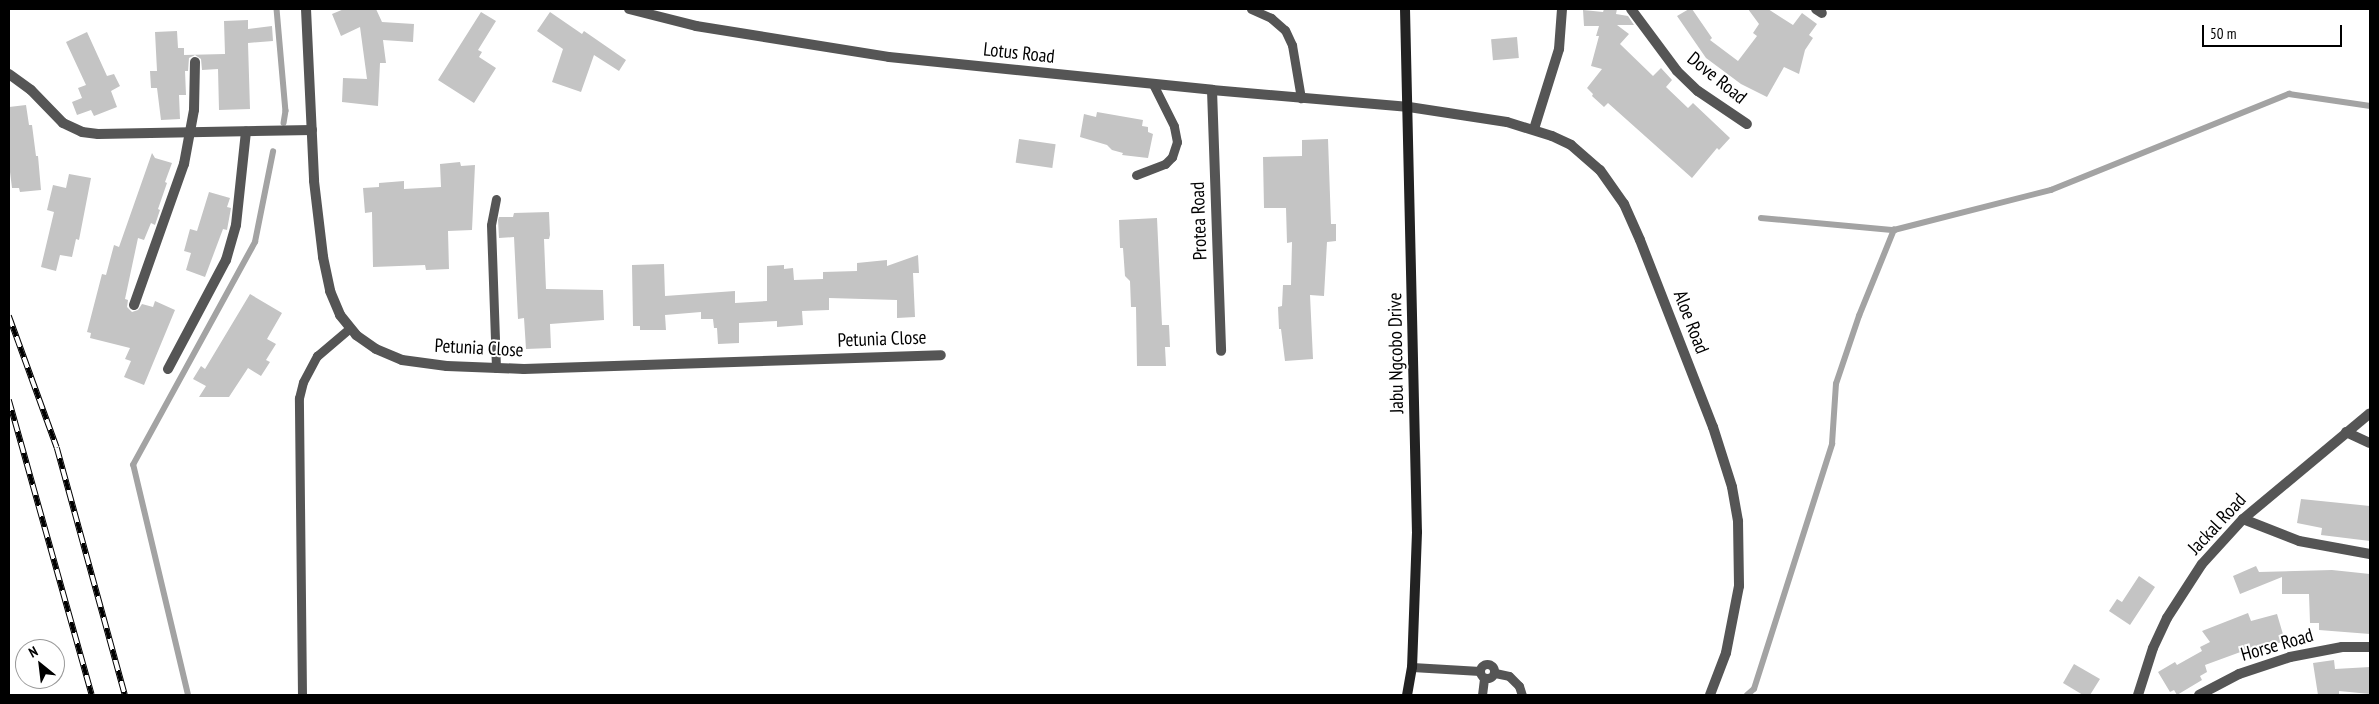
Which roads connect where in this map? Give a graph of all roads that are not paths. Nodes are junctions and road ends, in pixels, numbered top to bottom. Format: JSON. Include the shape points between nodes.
{"nodes":[{"id":1,"x":306,"y":9,"type":"edge"},
{"id":2,"x":630,"y":9,"type":"edge"},
{"id":3,"x":1251,"y":9,"type":"edge"},
{"id":4,"x":1405,"y":9,"type":"edge"},
{"id":5,"x":1562,"y":9,"type":"edge"},
{"id":6,"x":1631,"y":9,"type":"edge"},
{"id":7,"x":195,"y":62,"type":"dead end"},
{"id":8,"x":9,"y":74,"type":"edge"},
{"id":9,"x":1153,"y":84,"type":"junction"},
{"id":10,"x":1212,"y":90,"type":"junction"},
{"id":11,"x":1301,"y":98,"type":"junction"},
{"id":12,"x":1408,"y":107,"type":"junction"},
{"id":13,"x":1746,"y":124,"type":"dead end"},
{"id":14,"x":1534,"y":129,"type":"junction"},
{"id":15,"x":312,"y":130,"type":"junction"},
{"id":16,"x":246,"y":132,"type":"junction"},
{"id":17,"x":191,"y":133,"type":"junction"},
{"id":18,"x":1136,"y":176,"type":"dead end"},
{"id":19,"x":496,"y":199,"type":"dead end"},
{"id":20,"x":134,"y":305,"type":"dead end"},
{"id":21,"x":350,"y":328,"type":"junction"},
{"id":22,"x":1221,"y":351,"type":"dead end"},
{"id":23,"x":941,"y":355,"type":"dead end"},
{"id":24,"x":496,"y":368,"type":"junction"},
{"id":25,"x":168,"y":369,"type":"dead end"},
{"id":26,"x":2370,"y":413,"type":"edge"},
{"id":27,"x":2346,"y":432,"type":"junction"},
{"id":28,"x":2370,"y":442,"type":"edge"},
{"id":29,"x":2243,"y":519,"type":"junction"},
{"id":30,"x":2370,"y":554,"type":"edge"},
{"id":31,"x":2370,"y":647,"type":"edge"},
{"id":32,"x":1412,"y":666,"type":"junction"},
{"id":33,"x":1495,"y":673,"type":"junction"},
{"id":34,"x":1482,"y":674,"type":"junction"},
{"id":35,"x":302,"y":695,"type":"edge"},
{"id":36,"x":1407,"y":695,"type":"edge"},
{"id":37,"x":1482,"y":695,"type":"edge"},
{"id":38,"x":1522,"y":695,"type":"edge"},
{"id":39,"x":1710,"y":695,"type":"edge"},
{"id":40,"x":2138,"y":695,"type":"edge"},
{"id":41,"x":2199,"y":695,"type":"edge"}],
"edges":[{"from":1,"to":15,"type":"street","name":"Petunia Close"},
{"from":2,"to":9,"type":"street","name":"Lotus Road","via":[[696,26],[889,57]]},
{"from":3,"to":11,"type":"lane","via":[[1271,18],[1285,30],[1292,46]]},
{"from":4,"to":12,"type":"main road","name":"Jabu Ngcobo Drive"},
{"from":5,"to":14,"type":"street","via":[[1559,49]]},
{"from":6,"to":13,"type":"street","name":"Dove Road","via":[[1677,71],[1698,91]]},
{"from":7,"to":17,"type":"street"},
{"from":8,"to":17,"type":"street","via":[[74,130],[98,134]]},
{"from":9,"to":10,"type":"street","name":"Lotus Road"},
{"from":9,"to":18,"type":"lane","via":[[1174,126],[1177,142],[1172,157],[1165,164]]},
{"from":10,"to":11,"type":"street","name":"Lotus Road"},
{"from":10,"to":22,"type":"street","name":"Protea Road"},
{"from":11,"to":12,"type":"street","name":"Lotus Road"},
{"from":12,"to":14,"type":"street","name":"Aloe Road"},
{"from":12,"to":32,"type":"main road","name":"Jabu Ngcobo Drive","via":[[1417,532]]},
{"from":14,"to":39,"type":"street","name":"Aloe Road","via":[[1564,142],[1586,157],[1600,170],[1624,204],[1724,460],[1738,521],[1739,586],[1726,653]]},
{"from":15,"to":16,"type":"street"},
{"from":15,"to":21,"type":"street","name":"Petunia Close","via":[[323,257],[330,291],[340,315]]},
{"from":16,"to":17,"type":"street"},
{"from":16,"to":25,"type":"street","via":[[237,216],[226,260]]},
{"from":17,"to":20,"type":"street","via":[[179,181]]},
{"from":19,"to":24,"type":"lane","via":[[491,225]]},
{"from":21,"to":24,"type":"street","name":"Petunia Close","via":[[376,349],[402,360]]},
{"from":21,"to":35,"type":"lane","via":[[317,356],[298,398]]},
{"from":23,"to":24,"type":"street","name":"Petunia Close"},
{"from":26,"to":27,"type":"street","name":"Jackal Road"},
{"from":27,"to":28,"type":"street"},
{"from":27,"to":29,"type":"street","name":"Jackal Road"},
{"from":29,"to":30,"type":"street","via":[[2299,541]]},
{"from":29,"to":40,"type":"street","name":"Jackal Road","via":[[2202,564],[2167,618],[2153,648]]},
{"from":31,"to":41,"type":"street","name":"Horse Road","via":[[2342,647],[2290,657],[2239,674]]},
{"from":32,"to":34,"type":"lane"},
{"from":32,"to":36,"type":"main road","name":"Jabu Ngcobo Drive"},
{"from":33,"to":34,"type":"lane","via":[[1488,679]]},
{"from":33,"to":34,"type":"lane","via":[[1488,664],[1484,665]]},
{"from":33,"to":38,"type":"lane","via":[[1514,680]]},
{"from":34,"to":37,"type":"lane"}]}
